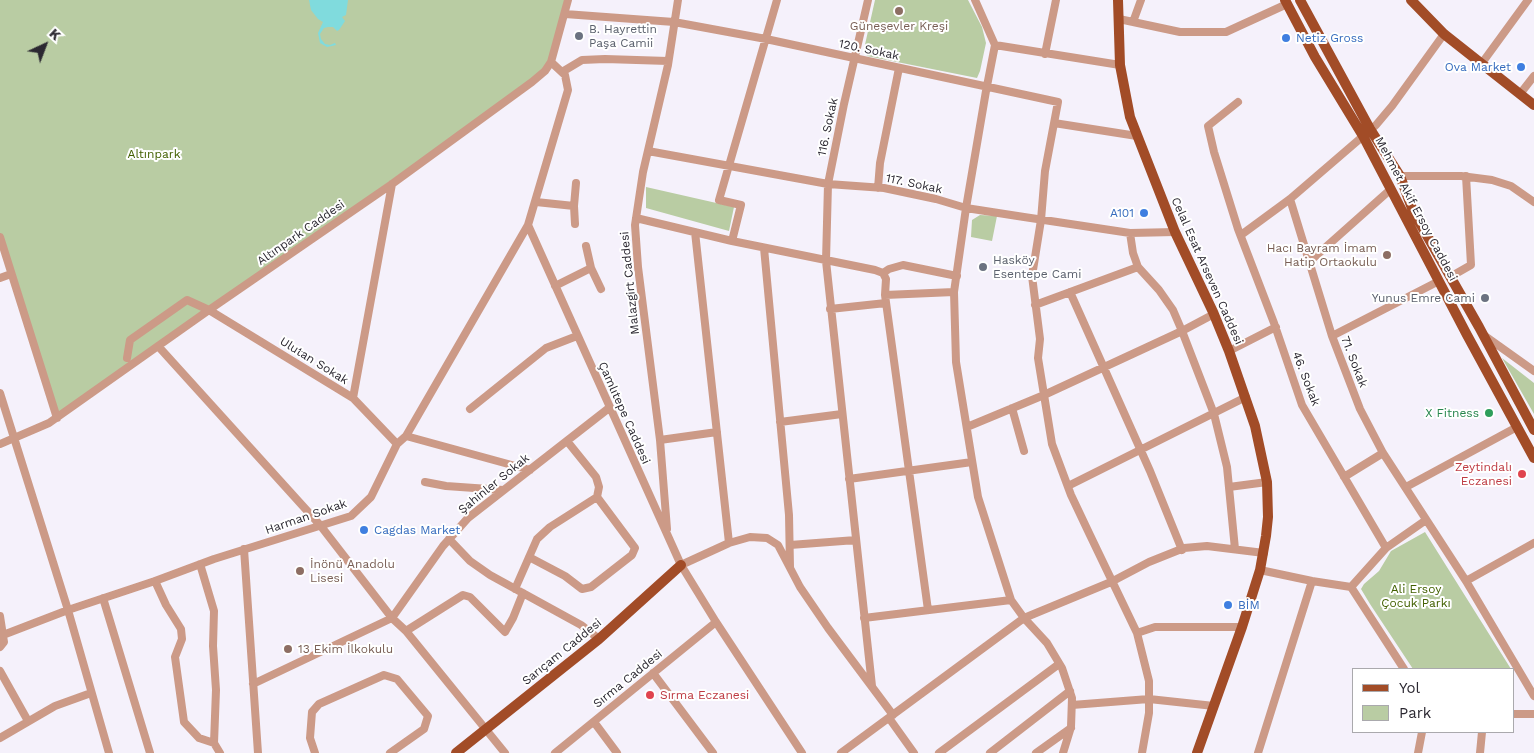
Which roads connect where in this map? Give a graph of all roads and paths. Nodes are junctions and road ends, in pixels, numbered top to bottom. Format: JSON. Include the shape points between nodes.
{"nodes":[{"id":1,"x":568,"y":0,"type":"edge"},
{"id":2,"x":678,"y":0,"type":"edge"},
{"id":3,"x":777,"y":0,"type":"edge"},
{"id":4,"x":868,"y":0,"type":"edge"},
{"id":5,"x":975,"y":0,"type":"edge"},
{"id":6,"x":1056,"y":0,"type":"edge"},
{"id":7,"x":1118,"y":0,"type":"edge"},
{"id":8,"x":1141,"y":0,"type":"edge"},
{"id":9,"x":1300,"y":0,"type":"edge"},
{"id":10,"x":1528,"y":0,"type":"edge"},
{"id":11,"x":1414,"y":1,"type":"edge"},
{"id":12,"x":1286,"y":2,"type":"edge"},
{"id":13,"x":565,"y":14,"type":"junction"},
{"id":14,"x":1119,"y":19,"type":"junction"},
{"id":15,"x":674,"y":22,"type":"junction"},
{"id":16,"x":1134,"y":22,"type":"junction"},
{"id":17,"x":1444,"y":34,"type":"junction"},
{"id":18,"x":766,"y":39,"type":"junction"},
{"id":19,"x":995,"y":45,"type":"junction"},
{"id":20,"x":1045,"y":54,"type":"junction"},
{"id":21,"x":854,"y":58,"type":"junction"},
{"id":22,"x":668,"y":61,"type":"junction"},
{"id":23,"x":551,"y":62,"type":"junction"},
{"id":24,"x":1482,"y":63,"type":"junction"},
{"id":25,"x":1120,"y":65,"type":"junction"},
{"id":26,"x":899,"y":68,"type":"junction"},
{"id":27,"x":562,"y":72,"type":"junction"},
{"id":28,"x":1534,"y":76,"type":"edge"},
{"id":29,"x":987,"y":87,"type":"junction"},
{"id":30,"x":1520,"y":94,"type":"junction"},
{"id":31,"x":1238,"y":102,"type":"dead end"},
{"id":32,"x":1534,"y":105,"type":"edge"},
{"id":33,"x":1054,"y":123,"type":"junction"},
{"id":34,"x":1367,"y":132,"type":"junction"},
{"id":35,"x":1137,"y":136,"type":"junction"},
{"id":36,"x":648,"y":151,"type":"junction"},
{"id":37,"x":728,"y":166,"type":"junction"},
{"id":38,"x":1400,"y":176,"type":"junction"},
{"id":39,"x":1466,"y":176,"type":"junction"},
{"id":40,"x":392,"y":184,"type":"junction"},
{"id":41,"x":576,"y":184,"type":"dead end"},
{"id":42,"x":828,"y":184,"type":"junction"},
{"id":43,"x":878,"y":188,"type":"junction"},
{"id":44,"x":1390,"y":189,"type":"junction"},
{"id":45,"x":1533,"y":198,"type":"edge"},
{"id":46,"x":1290,"y":199,"type":"junction"},
{"id":47,"x":536,"y":202,"type":"junction"},
{"id":48,"x":574,"y":206,"type":"junction"},
{"id":49,"x":966,"y":208,"type":"junction"},
{"id":50,"x":636,"y":218,"type":"junction"},
{"id":51,"x":1041,"y":220,"type":"junction"},
{"id":52,"x":574,"y":224,"type":"dead end"},
{"id":53,"x":528,"y":225,"type":"junction"},
{"id":54,"x":695,"y":232,"type":"junction"},
{"id":55,"x":1175,"y":232,"type":"junction"},
{"id":56,"x":1130,"y":233,"type":"junction"},
{"id":57,"x":1241,"y":235,"type":"junction"},
{"id":58,"x":0,"y":237,"type":"edge"},
{"id":59,"x":732,"y":241,"type":"junction"},
{"id":60,"x":586,"y":246,"type":"dead end"},
{"id":61,"x":764,"y":248,"type":"junction"},
{"id":62,"x":826,"y":261,"type":"junction"},
{"id":63,"x":1309,"y":262,"type":"junction"},
{"id":64,"x":1138,"y":267,"type":"junction"},
{"id":65,"x":591,"y":268,"type":"junction"},
{"id":66,"x":882,"y":273,"type":"junction"},
{"id":67,"x":11,"y":274,"type":"junction"},
{"id":68,"x":957,"y":276,"type":"junction"},
{"id":69,"x":1450,"y":277,"type":"junction"},
{"id":70,"x":0,"y":278,"type":"edge"},
{"id":71,"x":1439,"y":281,"type":"junction"},
{"id":72,"x":555,"y":286,"type":"junction"},
{"id":73,"x":601,"y":289,"type":"dead end"},
{"id":74,"x":954,"y":292,"type":"junction"},
{"id":75,"x":1070,"y":292,"type":"junction"},
{"id":76,"x":886,"y":299,"type":"junction"},
{"id":77,"x":1035,"y":305,"type":"junction"},
{"id":78,"x":830,"y":309,"type":"junction"},
{"id":79,"x":209,"y":310,"type":"junction"},
{"id":80,"x":1214,"y":314,"type":"junction"},
{"id":81,"x":1276,"y":327,"type":"junction"},
{"id":82,"x":1182,"y":330,"type":"junction"},
{"id":83,"x":1482,"y":334,"type":"junction"},
{"id":84,"x":577,"y":336,"type":"junction"},
{"id":85,"x":1332,"y":336,"type":"junction"},
{"id":86,"x":158,"y":346,"type":"junction"},
{"id":87,"x":1229,"y":351,"type":"junction"},
{"id":88,"x":126,"y":358,"type":"dead end"},
{"id":89,"x":1102,"y":368,"type":"junction"},
{"id":90,"x":1534,"y":371,"type":"edge"},
{"id":91,"x":0,"y":394,"type":"edge"},
{"id":92,"x":1044,"y":395,"type":"junction"},
{"id":93,"x":1246,"y":397,"type":"junction"},
{"id":94,"x":352,"y":398,"type":"junction"},
{"id":95,"x":609,"y":408,"type":"junction"},
{"id":96,"x":1012,"y":408,"type":"junction"},
{"id":97,"x":470,"y":409,"type":"dead end"},
{"id":98,"x":842,"y":414,"type":"junction"},
{"id":99,"x":1214,"y":414,"type":"junction"},
{"id":100,"x":56,"y":418,"type":"junction"},
{"id":101,"x":780,"y":422,"type":"junction"},
{"id":102,"x":967,"y":427,"type":"junction"},
{"id":103,"x":1517,"y":427,"type":"junction"},
{"id":104,"x":1534,"y":430,"type":"edge"},
{"id":105,"x":717,"y":432,"type":"junction"},
{"id":106,"x":406,"y":436,"type":"junction"},
{"id":107,"x":13,"y":438,"type":"junction"},
{"id":108,"x":660,"y":440,"type":"junction"},
{"id":109,"x":567,"y":441,"type":"junction"},
{"id":110,"x":0,"y":444,"type":"edge"},
{"id":111,"x":397,"y":444,"type":"junction"},
{"id":112,"x":1024,"y":451,"type":"dead end"},
{"id":113,"x":1140,"y":451,"type":"junction"},
{"id":114,"x":1383,"y":452,"type":"junction"},
{"id":115,"x":1534,"y":458,"type":"edge"},
{"id":116,"x":972,"y":462,"type":"junction"},
{"id":117,"x":530,"y":470,"type":"junction"},
{"id":118,"x":909,"y":471,"type":"junction"},
{"id":119,"x":1344,"y":477,"type":"junction"},
{"id":120,"x":849,"y":479,"type":"junction"},
{"id":121,"x":425,"y":482,"type":"dead end"},
{"id":122,"x":1267,"y":482,"type":"junction"},
{"id":123,"x":1068,"y":486,"type":"junction"},
{"id":124,"x":1229,"y":487,"type":"junction"},
{"id":125,"x":1406,"y":487,"type":"junction"},
{"id":126,"x":503,"y":490,"type":"junction"},
{"id":127,"x":597,"y":497,"type":"junction"},
{"id":128,"x":1426,"y":520,"type":"junction"},
{"id":129,"x":320,"y":525,"type":"junction"},
{"id":130,"x":668,"y":536,"type":"junction"},
{"id":131,"x":449,"y":539,"type":"junction"},
{"id":132,"x":856,"y":540,"type":"junction"},
{"id":133,"x":729,"y":543,"type":"junction"},
{"id":134,"x":1534,"y":543,"type":"edge"},
{"id":135,"x":790,"y":545,"type":"junction"},
{"id":136,"x":1386,"y":548,"type":"junction"},
{"id":137,"x":244,"y":549,"type":"junction"},
{"id":138,"x":1235,"y":549,"type":"junction"},
{"id":139,"x":1182,"y":550,"type":"junction"},
{"id":140,"x":1264,"y":553,"type":"junction"},
{"id":141,"x":529,"y":557,"type":"junction"},
{"id":142,"x":200,"y":564,"type":"junction"},
{"id":143,"x":682,"y":566,"type":"junction"},
{"id":144,"x":790,"y":567,"type":"junction"},
{"id":145,"x":1260,"y":570,"type":"junction"},
{"id":146,"x":155,"y":581,"type":"junction"},
{"id":147,"x":1312,"y":581,"type":"junction"},
{"id":148,"x":1466,"y":581,"type":"junction"},
{"id":149,"x":1111,"y":582,"type":"junction"},
{"id":150,"x":1351,"y":587,"type":"junction"},
{"id":151,"x":515,"y":589,"type":"junction"},
{"id":152,"x":523,"y":593,"type":"junction"},
{"id":153,"x":103,"y":598,"type":"junction"},
{"id":154,"x":1011,"y":600,"type":"junction"},
{"id":155,"x":68,"y":610,"type":"junction"},
{"id":156,"x":928,"y":610,"type":"junction"},
{"id":157,"x":0,"y":616,"type":"edge"},
{"id":158,"x":392,"y":618,"type":"junction"},
{"id":159,"x":864,"y":618,"type":"junction"},
{"id":160,"x":1024,"y":618,"type":"junction"},
{"id":161,"x":716,"y":622,"type":"junction"},
{"id":162,"x":1242,"y":627,"type":"junction"},
{"id":163,"x":406,"y":631,"type":"junction"},
{"id":164,"x":1137,"y":632,"type":"junction"},
{"id":165,"x":4,"y":635,"type":"junction"},
{"id":166,"x":599,"y":639,"type":"junction"},
{"id":167,"x":0,"y":646,"type":"edge"},
{"id":168,"x":1059,"y":664,"type":"junction"},
{"id":169,"x":1403,"y":668,"type":"edge"},
{"id":170,"x":0,"y":671,"type":"edge"},
{"id":171,"x":653,"y":673,"type":"junction"},
{"id":172,"x":253,"y":684,"type":"junction"},
{"id":173,"x":872,"y":686,"type":"junction"},
{"id":174,"x":1070,"y":691,"type":"junction"},
{"id":175,"x":91,"y":693,"type":"junction"},
{"id":176,"x":1534,"y":696,"type":"edge"},
{"id":177,"x":1149,"y":699,"type":"junction"},
{"id":178,"x":1072,"y":705,"type":"junction"},
{"id":179,"x":1214,"y":706,"type":"junction"},
{"id":180,"x":1514,"y":714,"type":"edge"},
{"id":181,"x":1534,"y":714,"type":"edge"},
{"id":182,"x":891,"y":716,"type":"junction"},
{"id":183,"x":28,"y":721,"type":"junction"},
{"id":184,"x":594,"y":722,"type":"junction"},
{"id":185,"x":1071,"y":727,"type":"junction"},
{"id":186,"x":486,"y":730,"type":"junction"},
{"id":187,"x":1422,"y":733,"type":"edge"},
{"id":188,"x":1482,"y":733,"type":"edge"},
{"id":189,"x":0,"y":738,"type":"edge"},
{"id":190,"x":214,"y":743,"type":"junction"},
{"id":191,"x":109,"y":753,"type":"edge"},
{"id":192,"x":150,"y":753,"type":"edge"},
{"id":193,"x":220,"y":753,"type":"edge"},
{"id":194,"x":258,"y":753,"type":"edge"},
{"id":195,"x":315,"y":753,"type":"edge"},
{"id":196,"x":390,"y":753,"type":"edge"},
{"id":197,"x":456,"y":753,"type":"edge"},
{"id":198,"x":505,"y":753,"type":"edge"},
{"id":199,"x":554,"y":753,"type":"edge"},
{"id":200,"x":617,"y":753,"type":"edge"},
{"id":201,"x":713,"y":753,"type":"edge"},
{"id":202,"x":802,"y":753,"type":"edge"},
{"id":203,"x":841,"y":753,"type":"edge"},
{"id":204,"x":914,"y":753,"type":"edge"},
{"id":205,"x":939,"y":753,"type":"edge"},
{"id":206,"x":990,"y":753,"type":"edge"},
{"id":207,"x":1036,"y":753,"type":"edge"},
{"id":208,"x":1063,"y":753,"type":"edge"},
{"id":209,"x":1142,"y":753,"type":"edge"},
{"id":210,"x":1197,"y":753,"type":"edge"},
{"id":211,"x":1258,"y":753,"type":"edge"},
{"id":212,"x":1418,"y":753,"type":"edge"},
{"id":213,"x":1480,"y":753,"type":"edge"}],
"edges":[{"from":1,"to":13,"type":"street","name":"Altınpark Caddesi"},
{"from":2,"to":15,"type":"street","name":"Malazgirt Caddesi"},
{"from":3,"to":18,"type":"street"},
{"from":4,"to":21,"type":"street","name":"116. Sokak"},
{"from":5,"to":19,"type":"street"},
{"from":6,"to":20,"type":"street"},
{"from":7,"to":14,"type":"main road","name":"Celal Esat Arseven Caddesi"},
{"from":8,"to":16,"type":"street"},
{"from":9,"to":34,"type":"main road","name":"Mehmet Akif Ersoy Caddesi"},
{"from":10,"to":24,"type":"street"},
{"from":11,"to":17,"type":"main road"},
{"from":12,"to":16,"type":"street","via":[[1226,32],[1180,32]]},
{"from":12,"to":34,"type":"main road","name":"Mehmet Akif Ersoy Caddesi","via":[[1315,57]]},
{"from":13,"to":15,"type":"street","name":"120. Sokak"},
{"from":13,"to":23,"type":"street","name":"Altınpark Caddesi"},
{"from":14,"to":16,"type":"street"},
{"from":14,"to":25,"type":"main road","name":"Celal Esat Arseven Caddesi"},
{"from":15,"to":18,"type":"street","name":"120. Sokak"},
{"from":15,"to":22,"type":"street","name":"Malazgirt Caddesi"},
{"from":17,"to":24,"type":"main road"},
{"from":17,"to":34,"type":"street","via":[[1392,106]]},
{"from":18,"to":21,"type":"street","name":"120. Sokak"},
{"from":18,"to":37,"type":"street"},
{"from":19,"to":20,"type":"street"},
{"from":19,"to":29,"type":"street"},
{"from":20,"to":25,"type":"street"},
{"from":21,"to":26,"type":"street","name":"120. Sokak"},
{"from":21,"to":42,"type":"street","name":"116. Sokak"},
{"from":22,"to":27,"type":"street","via":[[582,60]]},
{"from":22,"to":36,"type":"street","name":"Malazgirt Caddesi"},
{"from":23,"to":27,"type":"street"},
{"from":23,"to":40,"type":"street","name":"Altınpark Caddesi","via":[[532,82]]},
{"from":24,"to":30,"type":"main road"},
{"from":25,"to":35,"type":"main road","name":"Celal Esat Arseven Caddesi"},
{"from":26,"to":29,"type":"street","name":"120. Sokak"},
{"from":26,"to":43,"type":"street"},
{"from":27,"to":47,"type":"street","via":[[568,90]]},
{"from":28,"to":30,"type":"street"},
{"from":29,"to":33,"type":"street","name":"120. Sokak","via":[[1058,102]]},
{"from":29,"to":49,"type":"street"},
{"from":30,"to":32,"type":"main road"},
{"from":31,"to":57,"type":"street","name":"46. Sokak","via":[[1208,126]]},
{"from":33,"to":35,"type":"street"},
{"from":33,"to":51,"type":"street"},
{"from":34,"to":38,"type":"main road","name":"Mehmet Akif Ersoy Caddesi"},
{"from":34,"to":44,"type":"main road","name":"Mehmet Akif Ersoy Caddesi"},
{"from":34,"to":46,"type":"street"},
{"from":35,"to":55,"type":"main road","name":"Celal Esat Arseven Caddesi"},
{"from":36,"to":37,"type":"street","name":"117. Sokak"},
{"from":36,"to":50,"type":"street","name":"Malazgirt Caddesi"},
{"from":37,"to":42,"type":"street","name":"117. Sokak"},
{"from":37,"to":59,"type":"street","via":[[720,200],[741,205]]},
{"from":38,"to":39,"type":"street"},
{"from":38,"to":69,"type":"main road","name":"Mehmet Akif Ersoy Caddesi","via":[[1413,211]]},
{"from":39,"to":45,"type":"street","via":[[1511,186]]},
{"from":39,"to":69,"type":"street","via":[[1471,265]]},
{"from":40,"to":79,"type":"street","name":"Altınpark Caddesi"},
{"from":40,"to":94,"type":"street"},
{"from":41,"to":48,"type":"street"},
{"from":42,"to":43,"type":"street","name":"117. Sokak"},
{"from":42,"to":62,"type":"street","name":"116. Sokak"},
{"from":43,"to":49,"type":"street","name":"117. Sokak"},
{"from":44,"to":63,"type":"street"},
{"from":44,"to":71,"type":"main road","name":"Mehmet Akif Ersoy Caddesi"},
{"from":46,"to":57,"type":"street"},
{"from":46,"to":63,"type":"street","name":"71. Sokak"},
{"from":47,"to":48,"type":"street"},
{"from":47,"to":53,"type":"street"},
{"from":48,"to":52,"type":"street"},
{"from":49,"to":51,"type":"street","name":"117. Sokak"},
{"from":49,"to":68,"type":"street"},
{"from":50,"to":54,"type":"street"},
{"from":50,"to":108,"type":"street","name":"Malazgirt Caddesi","via":[[638,267]]},
{"from":51,"to":56,"type":"street","name":"117. Sokak"},
{"from":51,"to":77,"type":"street","via":[[1032,276]]},
{"from":53,"to":72,"type":"street","name":"Çamlıtepe Caddesi"},
{"from":53,"to":106,"type":"street","name":"Harman Sokak"},
{"from":54,"to":59,"type":"street"},
{"from":54,"to":105,"type":"street"},
{"from":55,"to":56,"type":"street","name":"117. Sokak"},
{"from":55,"to":80,"type":"main road","name":"Celal Esat Arseven Caddesi"},
{"from":56,"to":64,"type":"street"},
{"from":57,"to":81,"type":"street","name":"46. Sokak"},
{"from":58,"to":67,"type":"street"},
{"from":59,"to":61,"type":"street"},
{"from":60,"to":65,"type":"street"},
{"from":61,"to":62,"type":"street"},
{"from":61,"to":101,"type":"street"},
{"from":62,"to":66,"type":"street"},
{"from":62,"to":78,"type":"street","name":"116. Sokak"},
{"from":63,"to":85,"type":"street","name":"71. Sokak"},
{"from":64,"to":75,"type":"street"},
{"from":64,"to":82,"type":"street","via":[[1160,290]]},
{"from":65,"to":72,"type":"street"},
{"from":65,"to":73,"type":"street"},
{"from":66,"to":68,"type":"street","via":[[903,265]]},
{"from":66,"to":76,"type":"street","via":[[886,279]]},
{"from":67,"to":70,"type":"street"},
{"from":67,"to":100,"type":"street"},
{"from":68,"to":74,"type":"street"},
{"from":69,"to":83,"type":"main road","name":"Mehmet Akif Ersoy Caddesi"},
{"from":71,"to":85,"type":"street"},
{"from":71,"to":103,"type":"main road","name":"Mehmet Akif Ersoy Caddesi"},
{"from":72,"to":84,"type":"street","name":"Çamlıtepe Caddesi"},
{"from":74,"to":76,"type":"street"},
{"from":74,"to":102,"type":"street","via":[[956,362]]},
{"from":75,"to":77,"type":"street"},
{"from":75,"to":89,"type":"street"},
{"from":76,"to":78,"type":"street"},
{"from":76,"to":118,"type":"street"},
{"from":77,"to":92,"type":"street"},
{"from":78,"to":98,"type":"street","name":"116. Sokak"},
{"from":79,"to":86,"type":"street","name":"Altınpark Caddesi"},
{"from":79,"to":88,"type":"street","name":"Ulutan Sokak","via":[[187,300],[130,340]]},
{"from":79,"to":94,"type":"street","name":"Ulutan Sokak"},
{"from":80,"to":82,"type":"street"},
{"from":80,"to":87,"type":"main road","name":"Celal Esat Arseven Caddesi"},
{"from":81,"to":87,"type":"street"},
{"from":81,"to":119,"type":"street","name":"46. Sokak","via":[[1302,405]]},
{"from":82,"to":89,"type":"street"},
{"from":82,"to":99,"type":"street"},
{"from":83,"to":90,"type":"street"},
{"from":83,"to":104,"type":"main road","name":"Mehmet Akif Ersoy Caddesi"},
{"from":84,"to":95,"type":"street","name":"Çamlıtepe Caddesi"},
{"from":84,"to":97,"type":"street","via":[[546,348]]},
{"from":85,"to":114,"type":"street","name":"71. Sokak","via":[[1360,409]]},
{"from":86,"to":100,"type":"street","name":"Altınpark Caddesi"},
{"from":86,"to":129,"type":"street"},
{"from":87,"to":93,"type":"main road","name":"Celal Esat Arseven Caddesi"},
{"from":89,"to":92,"type":"street"},
{"from":89,"to":113,"type":"street"},
{"from":91,"to":107,"type":"street"},
{"from":92,"to":96,"type":"street"},
{"from":92,"to":123,"type":"street","via":[[1052,444]]},
{"from":93,"to":99,"type":"street"},
{"from":93,"to":122,"type":"main road","name":"Celal Esat Arseven Caddesi"},
{"from":94,"to":111,"type":"street","name":"Ulutan Sokak"},
{"from":95,"to":109,"type":"street","name":"Şahinler Sokak"},
{"from":95,"to":130,"type":"street","name":"Çamlıtepe Caddesi"},
{"from":96,"to":102,"type":"street"},
{"from":96,"to":112,"type":"street"},
{"from":98,"to":101,"type":"street"},
{"from":98,"to":120,"type":"street","name":"116. Sokak"},
{"from":99,"to":113,"type":"street"},
{"from":99,"to":124,"type":"street"},
{"from":100,"to":107,"type":"street","name":"Altınpark Caddesi"},
{"from":101,"to":135,"type":"street"},
{"from":102,"to":116,"type":"street"},
{"from":103,"to":115,"type":"main road","name":"Mehmet Akif Ersoy Caddesi"},
{"from":103,"to":125,"type":"street"},
{"from":105,"to":108,"type":"street"},
{"from":105,"to":133,"type":"street"},
{"from":106,"to":111,"type":"street","name":"Harman Sokak"},
{"from":106,"to":117,"type":"street"},
{"from":107,"to":110,"type":"street","name":"Altınpark Caddesi"},
{"from":107,"to":155,"type":"street"},
{"from":108,"to":130,"type":"street","name":"Malazgirt Caddesi"},
{"from":109,"to":117,"type":"street","name":"Şahinler Sokak"},
{"from":109,"to":127,"type":"street","via":[[596,477]]},
{"from":111,"to":129,"type":"street","name":"Harman Sokak","via":[[371,497],[351,516]]},
{"from":113,"to":123,"type":"street"},
{"from":113,"to":139,"type":"street"},
{"from":114,"to":119,"type":"street"},
{"from":114,"to":125,"type":"street","name":"71. Sokak"},
{"from":116,"to":118,"type":"street"},
{"from":116,"to":154,"type":"street","via":[[978,497]]},
{"from":117,"to":126,"type":"street","name":"Şahinler Sokak"},
{"from":118,"to":120,"type":"street"},
{"from":118,"to":156,"type":"street"},
{"from":119,"to":136,"type":"street","name":"46. Sokak"},
{"from":120,"to":132,"type":"street","name":"116. Sokak"},
{"from":121,"to":126,"type":"street"},
{"from":122,"to":124,"type":"street"},
{"from":122,"to":140,"type":"main road","name":"Celal Esat Arseven Caddesi"},
{"from":123,"to":149,"type":"street"},
{"from":124,"to":138,"type":"street"},
{"from":125,"to":128,"type":"street","name":"71. Sokak"},
{"from":126,"to":131,"type":"street","name":"Şahinler Sokak","via":[[468,518]]},
{"from":127,"to":141,"type":"street","via":[[537,539]]},
{"from":127,"to":141,"type":"street","via":[[635,548],[632,555],[591,587],[582,589]]},
{"from":128,"to":136,"type":"street"},
{"from":128,"to":148,"type":"street","name":"71. Sokak"},
{"from":129,"to":137,"type":"street","name":"Harman Sokak"},
{"from":129,"to":158,"type":"street"},
{"from":130,"to":143,"type":"street","name":"Çamlıtepe Caddesi"},
{"from":131,"to":151,"type":"street","via":[[470,561]]},
{"from":131,"to":158,"type":"street","name":"Şahinler Sokak"},
{"from":132,"to":135,"type":"street"},
{"from":132,"to":159,"type":"street","name":"116. Sokak"},
{"from":133,"to":143,"type":"street"},
{"from":133,"to":144,"type":"street","via":[[750,537],[767,538],[778,545]]},
{"from":134,"to":148,"type":"street"},
{"from":135,"to":144,"type":"street"},
{"from":136,"to":150,"type":"street"},
{"from":137,"to":142,"type":"street","name":"Harman Sokak"},
{"from":137,"to":172,"type":"street"},
{"from":138,"to":139,"type":"street","via":[[1207,546]]},
{"from":138,"to":140,"type":"street"},
{"from":139,"to":149,"type":"street","via":[[1149,562]]},
{"from":140,"to":145,"type":"main road","name":"Celal Esat Arseven Caddesi"},
{"from":141,"to":151,"type":"street"},
{"from":142,"to":146,"type":"street","name":"Harman Sokak"},
{"from":142,"to":190,"type":"street","via":[[214,611]]},
{"from":143,"to":161,"type":"street","name":"Çamlıtepe Caddesi"},
{"from":143,"to":166,"type":"main road","name":"Sarıçam Caddesi"},
{"from":144,"to":173,"type":"street","via":[[828,628]]},
{"from":145,"to":147,"type":"street"},
{"from":145,"to":162,"type":"main road","name":"Celal Esat Arseven Caddesi"},
{"from":146,"to":153,"type":"street","name":"Harman Sokak"},
{"from":146,"to":190,"type":"street","via":[[180,629],[182,639],[175,657],[184,722],[199,738]]},
{"from":147,"to":150,"type":"street"},
{"from":147,"to":211,"type":"street"},
{"from":148,"to":176,"type":"street","name":"71. Sokak"},
{"from":149,"to":160,"type":"street"},
{"from":149,"to":164,"type":"street"},
{"from":150,"to":169,"type":"street"},
{"from":151,"to":152,"type":"street"},
{"from":152,"to":163,"type":"street","via":[[505,632],[463,594]]},
{"from":152,"to":166,"type":"street","via":[[581,625]]},
{"from":153,"to":155,"type":"street","name":"Harman Sokak"},
{"from":153,"to":192,"type":"street"},
{"from":154,"to":156,"type":"street"},
{"from":154,"to":160,"type":"street"},
{"from":155,"to":165,"type":"street","name":"Harman Sokak"},
{"from":155,"to":175,"type":"street"},
{"from":156,"to":159,"type":"street"},
{"from":157,"to":165,"type":"street"},
{"from":158,"to":163,"type":"street"},
{"from":158,"to":172,"type":"street"},
{"from":159,"to":173,"type":"street","name":"116. Sokak"},
{"from":160,"to":168,"type":"street","via":[[1047,643]]},
{"from":160,"to":182,"type":"street"},
{"from":161,"to":171,"type":"street","name":"Sırma Caddesi"},
{"from":161,"to":202,"type":"street","name":"Çamlıtepe Caddesi"},
{"from":162,"to":164,"type":"street","via":[[1155,627]]},
{"from":162,"to":179,"type":"main road","name":"Celal Esat Arseven Caddesi"},
{"from":163,"to":186,"type":"street"},
{"from":164,"to":177,"type":"street","via":[[1149,681]]},
{"from":165,"to":167,"type":"street"},
{"from":166,"to":186,"type":"main road","name":"Sarıçam Caddesi"},
{"from":168,"to":174,"type":"street"},
{"from":168,"to":205,"type":"street"},
{"from":170,"to":183,"type":"street"},
{"from":171,"to":184,"type":"street","name":"Sırma Caddesi"},
{"from":171,"to":201,"type":"street"},
{"from":172,"to":194,"type":"street"},
{"from":173,"to":182,"type":"street"},
{"from":174,"to":178,"type":"street"},
{"from":174,"to":206,"type":"street"},
{"from":175,"to":183,"type":"street","via":[[55,706]]},
{"from":175,"to":191,"type":"street"},
{"from":177,"to":178,"type":"street"},
{"from":177,"to":179,"type":"street"},
{"from":177,"to":209,"type":"street"},
{"from":178,"to":185,"type":"street"},
{"from":179,"to":210,"type":"main road","name":"Celal Esat Arseven Caddesi"},
{"from":180,"to":181,"type":"street"},
{"from":182,"to":203,"type":"street"},
{"from":182,"to":204,"type":"street"},
{"from":183,"to":189,"type":"street"},
{"from":184,"to":199,"type":"street","name":"Sırma Caddesi"},
{"from":184,"to":200,"type":"street"},
{"from":185,"to":207,"type":"street"},
{"from":185,"to":208,"type":"street"},
{"from":186,"to":197,"type":"main road","name":"Sarıçam Caddesi"},
{"from":186,"to":198,"type":"street"},
{"from":187,"to":212,"type":"street"},
{"from":188,"to":213,"type":"street"},
{"from":190,"to":193,"type":"street"},
{"from":195,"to":196,"type":"street","via":[[310,738],[312,712],[319,704],[384,675],[397,679],[428,716],[424,729]]}]}
